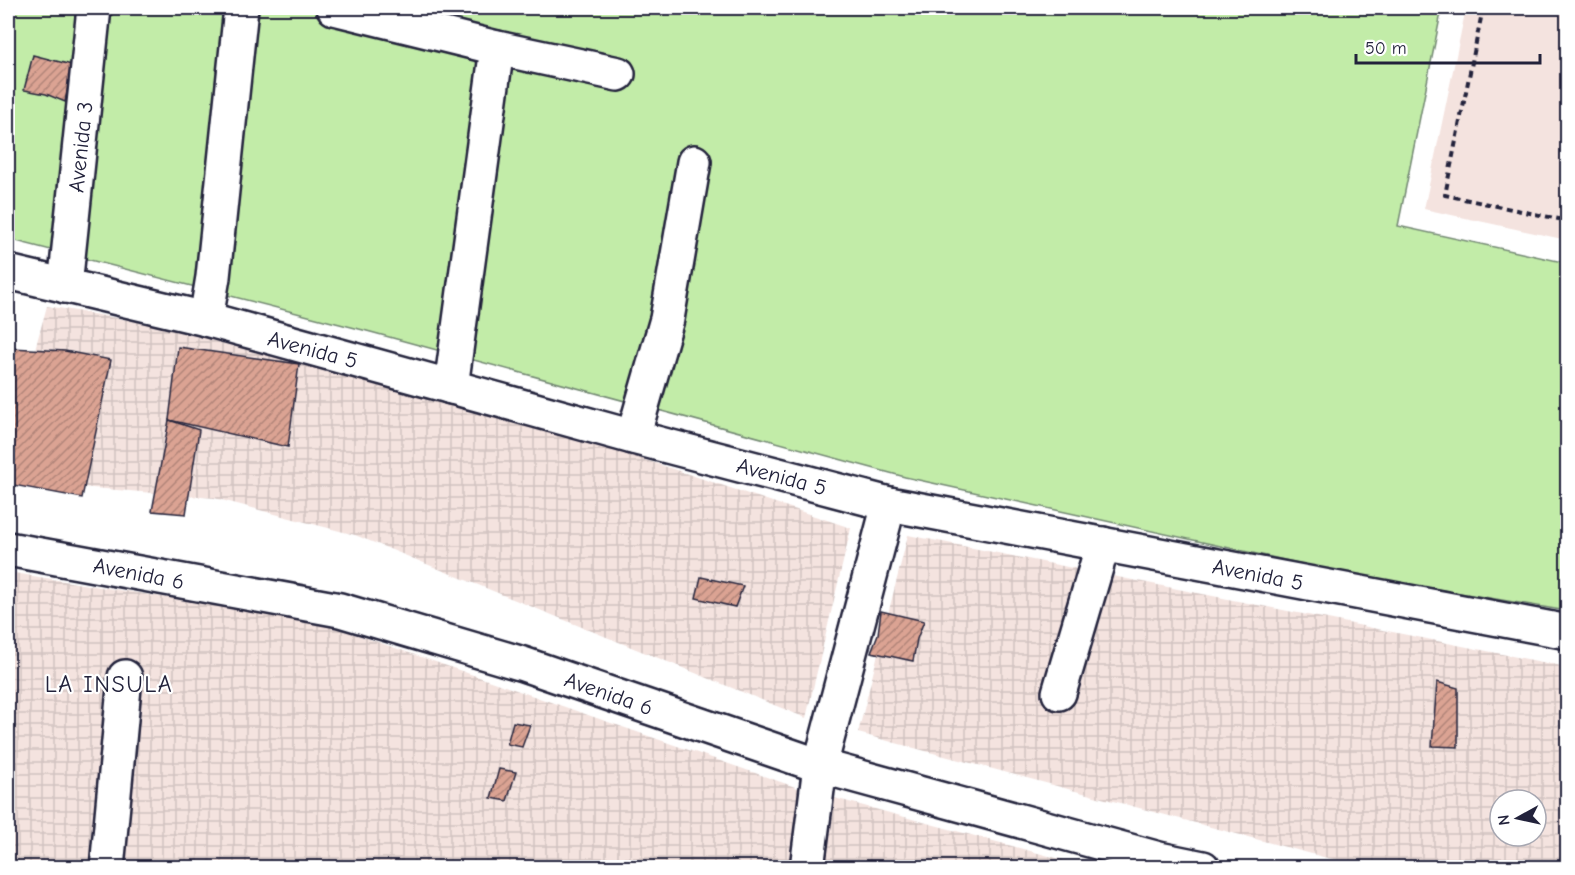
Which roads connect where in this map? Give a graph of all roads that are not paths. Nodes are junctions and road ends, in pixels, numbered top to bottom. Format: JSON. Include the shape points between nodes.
{"nodes":[{"id":1,"x":94,"y":8,"type":"edge"},
{"id":2,"x":241,"y":8,"type":"edge"},
{"id":3,"x":334,"y":8,"type":"edge"},
{"id":4,"x":497,"y":48,"type":"junction"},
{"id":5,"x":618,"y":74,"type":"dead end"},
{"id":6,"x":694,"y":162,"type":"dead end"},
{"id":7,"x":8,"y":272,"type":"edge"},
{"id":8,"x":65,"y":286,"type":"junction"},
{"id":9,"x":206,"y":319,"type":"junction"},
{"id":10,"x":451,"y":387,"type":"junction"},
{"id":11,"x":633,"y":437,"type":"junction"},
{"id":12,"x":889,"y":504,"type":"junction"},
{"id":13,"x":1103,"y":544,"type":"junction"},
{"id":14,"x":8,"y":549,"type":"edge"},
{"id":15,"x":1568,"y":632,"type":"edge"},
{"id":16,"x":125,"y":678,"type":"dead end"},
{"id":17,"x":1059,"y":693,"type":"dead end"},
{"id":18,"x":820,"y":766,"type":"junction"},
{"id":19,"x":107,"y":867,"type":"edge"},
{"id":20,"x":807,"y":867,"type":"edge"},
{"id":21,"x":1203,"y":867,"type":"edge"}],
"edges":[{"from":1,"to":8,"type":"street","name":"Avenida 3"},
{"from":2,"to":9,"type":"street"},
{"from":3,"to":4,"type":"street"},
{"from":4,"to":5,"type":"street"},
{"from":4,"to":10,"type":"street"},
{"from":6,"to":11,"type":"street","via":[[668,319]]},
{"from":7,"to":8,"type":"street","name":"Avenida 5"},
{"from":8,"to":9,"type":"street","name":"Avenida 5"},
{"from":9,"to":10,"type":"street","name":"Avenida 5"},
{"from":10,"to":11,"type":"street","name":"Avenida 5"},
{"from":11,"to":12,"type":"street","name":"Avenida 5"},
{"from":12,"to":13,"type":"street","name":"Avenida 5"},
{"from":12,"to":18,"type":"street"},
{"from":13,"to":15,"type":"street","name":"Avenida 5"},
{"from":13,"to":17,"type":"street"},
{"from":14,"to":18,"type":"street","name":"Avenida 6","via":[[340,610],[523,664]]},
{"from":16,"to":19,"type":"street"},
{"from":18,"to":20,"type":"street"},
{"from":18,"to":21,"type":"street","name":"Avenida 6","via":[[1159,859]]}]}
